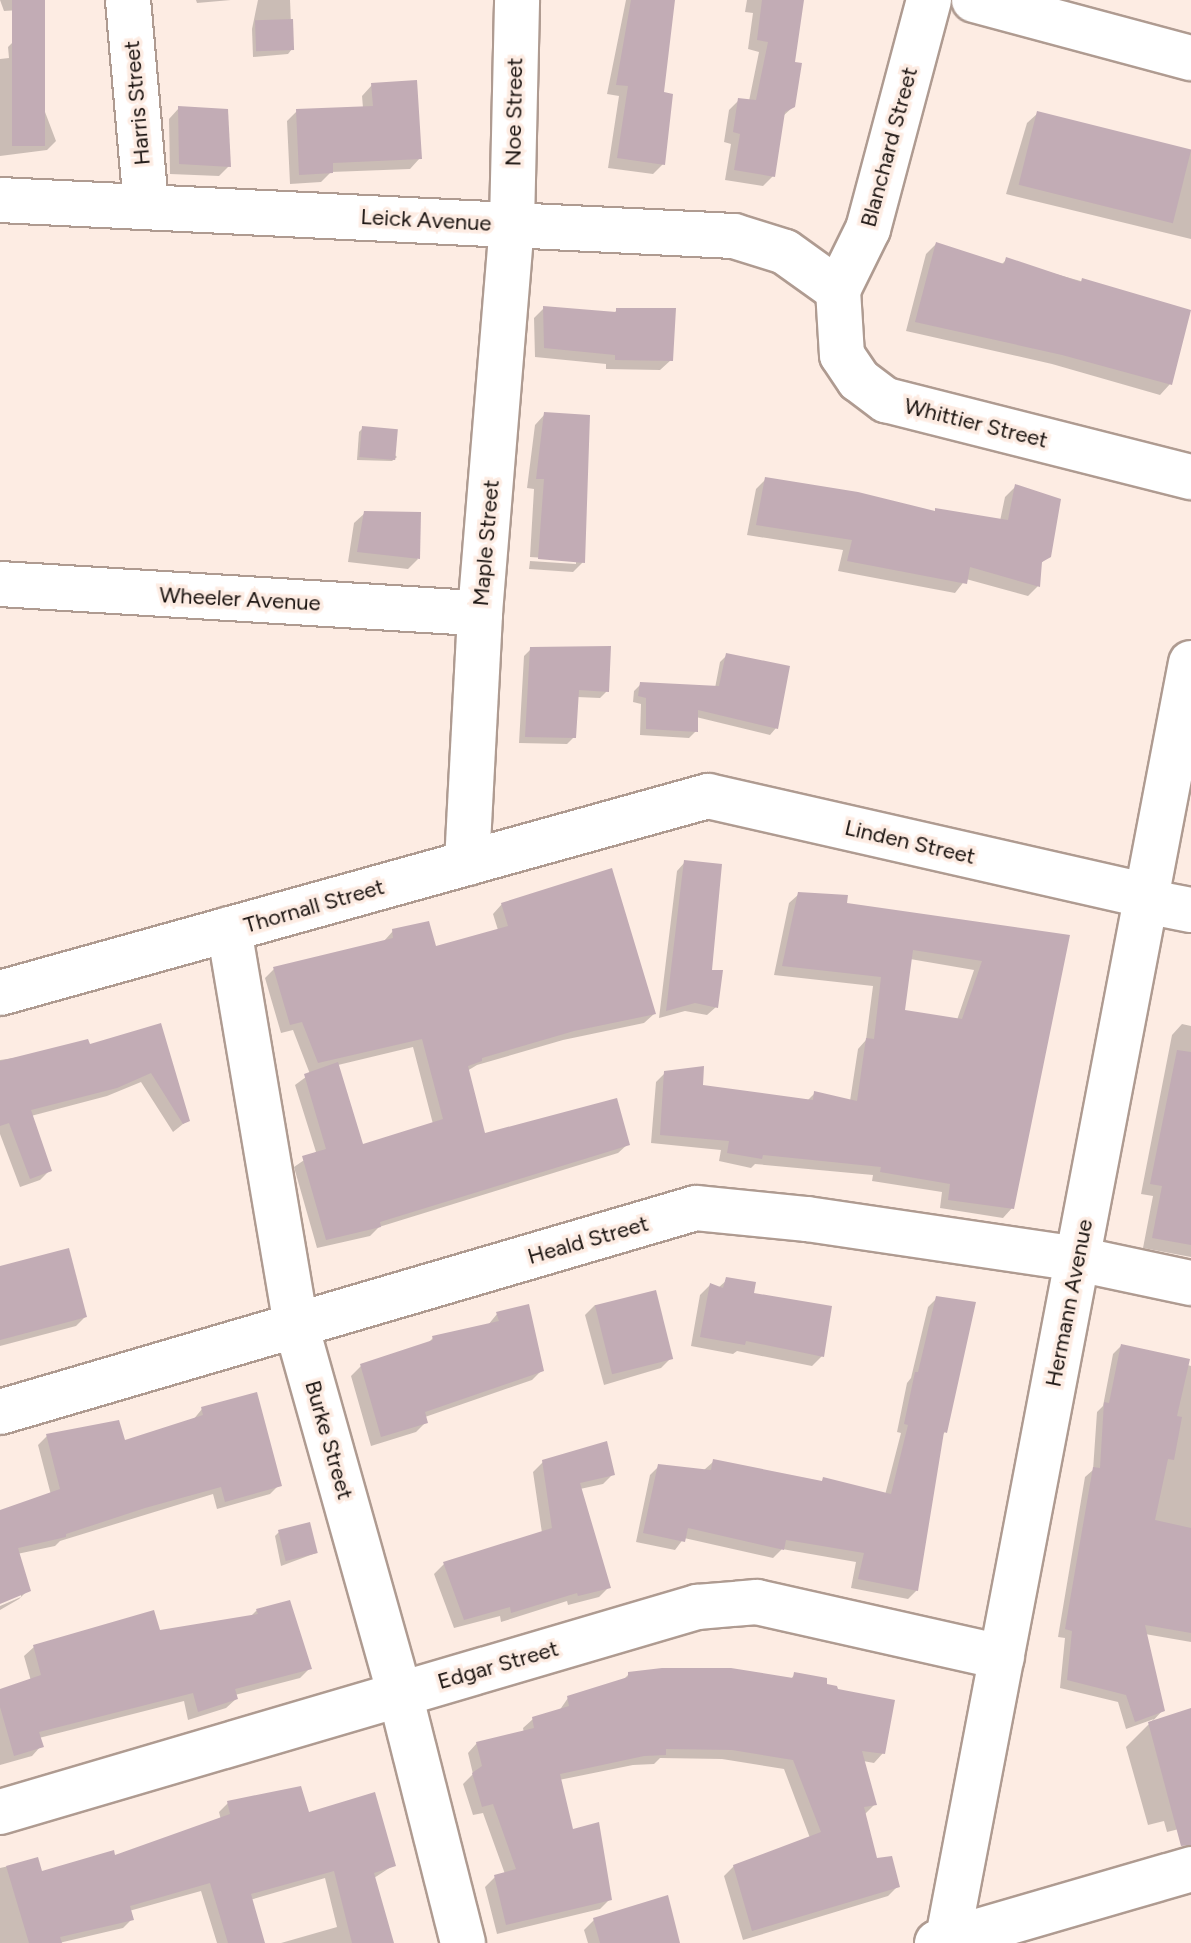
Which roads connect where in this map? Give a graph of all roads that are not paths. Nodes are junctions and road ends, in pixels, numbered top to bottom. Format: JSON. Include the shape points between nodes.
{"nodes":[{"id":1,"x":128,"y":0,"type":"edge"},
{"id":2,"x":517,"y":0,"type":"edge"},
{"id":3,"x":929,"y":0,"type":"edge"},
{"id":4,"x":974,"y":0,"type":"edge"},
{"id":5,"x":1191,"y":58,"type":"edge"},
{"id":6,"x":0,"y":200,"type":"edge"},
{"id":7,"x":146,"y":206,"type":"junction"},
{"id":8,"x":512,"y":224,"type":"junction"},
{"id":9,"x":838,"y":290,"type":"junction"},
{"id":10,"x":1191,"y":477,"type":"edge"},
{"id":11,"x":0,"y":584,"type":"edge"},
{"id":12,"x":480,"y":613,"type":"junction"},
{"id":13,"x":1191,"y":663,"type":"edge"},
{"id":14,"x":628,"y":818,"type":"joint"},
{"id":15,"x":467,"y":863,"type":"junction"},
{"id":16,"x":1147,"y":896,"type":"junction"},
{"id":17,"x":1191,"y":910,"type":"edge"},
{"id":18,"x":229,"y":929,"type":"junction"},
{"id":19,"x":0,"y":993,"type":"edge"},
{"id":20,"x":1078,"y":1259,"type":"junction"},
{"id":21,"x":1191,"y":1283,"type":"edge"},
{"id":22,"x":296,"y":1325,"type":"junction"},
{"id":23,"x":0,"y":1412,"type":"edge"},
{"id":24,"x":1002,"y":1657,"type":"junction"},
{"id":25,"x":400,"y":1694,"type":"junction"},
{"id":26,"x":0,"y":1812,"type":"edge"},
{"id":27,"x":1191,"y":1869,"type":"edge"},
{"id":28,"x":944,"y":1942,"type":"edge"},
{"id":29,"x":463,"y":1943,"type":"edge"}],
"edges":[{"from":1,"to":7,"type":"street","name":"Harris Street"},
{"from":2,"to":8,"type":"street","name":"Noe Street"},
{"from":3,"to":9,"type":"street","name":"Blanchard Street","via":[[868,229]]},
{"from":4,"to":5,"type":"street"},
{"from":6,"to":7,"type":"street","name":"Leick Avenue"},
{"from":7,"to":8,"type":"street","name":"Leick Avenue"},
{"from":8,"to":9,"type":"street","name":"Leick Avenue","via":[[734,236],[785,252]]},
{"from":8,"to":12,"type":"street","name":"Maple Street"},
{"from":9,"to":10,"type":"street","name":"Whittier Street","via":[[842,355],[859,380],[886,400]]},
{"from":11,"to":12,"type":"street","name":"Wheeler Avenue"},
{"from":12,"to":15,"type":"street","name":"Maple Street"},
{"from":13,"to":16,"type":"street","name":"Hermann Avenue"},
{"from":14,"to":15,"type":"street","name":"Thornall Street"},
{"from":14,"to":16,"type":"street","name":"Linden Street","via":[[708,796]]},
{"from":15,"to":18,"type":"street","name":"Thornall Street"},
{"from":16,"to":17,"type":"street","name":"Linden Street","via":[[1155,903]]},
{"from":16,"to":20,"type":"street","name":"Hermann Avenue"},
{"from":18,"to":19,"type":"street","name":"Thornall Street"},
{"from":18,"to":22,"type":"street","name":"Burke Street"},
{"from":20,"to":21,"type":"street","name":"Heald Street"},
{"from":20,"to":22,"type":"street","name":"Heald Street","via":[[696,1208]]},
{"from":20,"to":24,"type":"street","name":"Hermann Avenue"},
{"from":22,"to":23,"type":"street","name":"Heald Street"},
{"from":22,"to":25,"type":"street","name":"Burke Street"},
{"from":24,"to":25,"type":"street","name":"Edgar Street","via":[[757,1602],[697,1607]]},
{"from":24,"to":28,"type":"street","name":"Hermann Avenue"},
{"from":25,"to":26,"type":"street","name":"Edgar Street"},
{"from":25,"to":29,"type":"street","name":"Burke Street"},
{"from":27,"to":28,"type":"street"}]}
